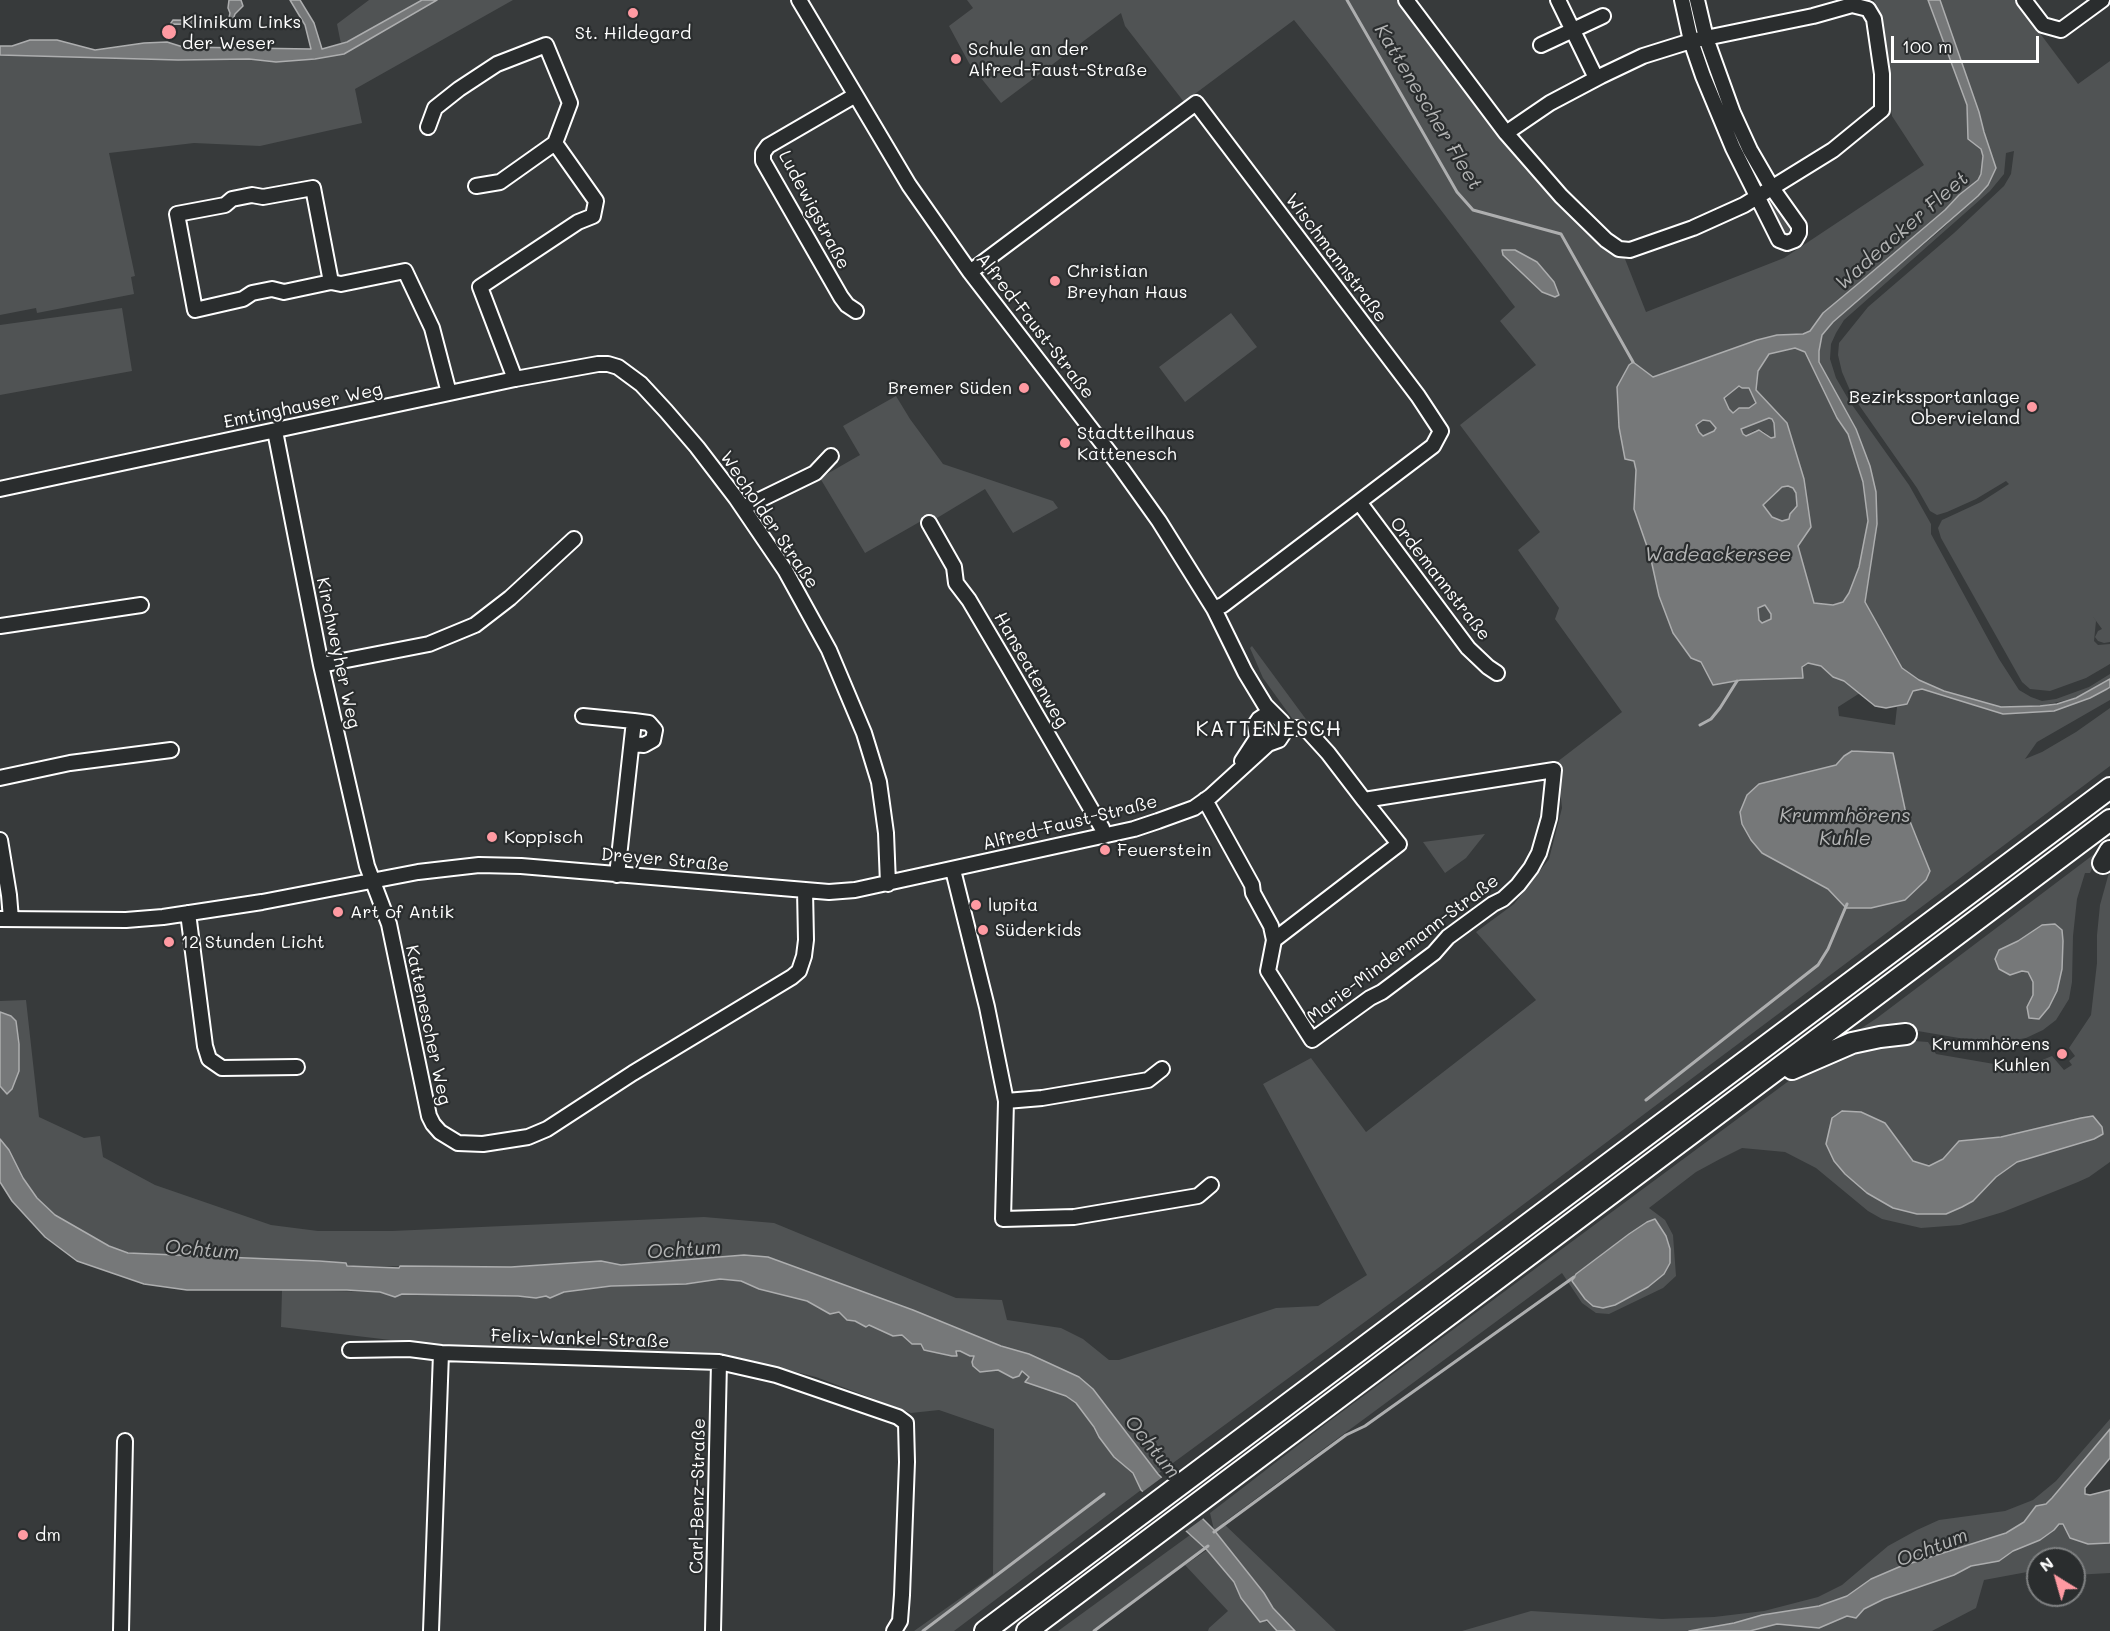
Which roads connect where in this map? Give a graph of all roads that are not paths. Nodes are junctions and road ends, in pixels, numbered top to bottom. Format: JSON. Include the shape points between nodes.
{"nodes":[{"id":1,"x":799,"y":0,"type":"edge"},
{"id":2,"x":1406,"y":0,"type":"edge"},
{"id":3,"x":1558,"y":0,"type":"edge"},
{"id":4,"x":1682,"y":0,"type":"edge"},
{"id":5,"x":1697,"y":0,"type":"edge"},
{"id":6,"x":2024,"y":0,"type":"edge"},
{"id":7,"x":2102,"y":0,"type":"edge"},
{"id":8,"x":1603,"y":16,"type":"dead end"},
{"id":9,"x":1572,"y":30,"type":"junction"},
{"id":10,"x":1706,"y":38,"type":"junction"},
{"id":11,"x":1691,"y":41,"type":"junction"},
{"id":12,"x":1541,"y":45,"type":"dead end"},
{"id":13,"x":1596,"y":78,"type":"junction"},
{"id":14,"x":854,"y":96,"type":"junction"},
{"id":15,"x":428,"y":127,"type":"dead end"},
{"id":16,"x":1506,"y":133,"type":"junction"},
{"id":17,"x":555,"y":143,"type":"junction"},
{"id":18,"x":476,"y":186,"type":"dead end"},
{"id":19,"x":1772,"y":188,"type":"junction"},
{"id":20,"x":1757,"y":196,"type":"junction"},
{"id":21,"x":970,"y":272,"type":"junction"},
{"id":22,"x":331,"y":282,"type":"junction"},
{"id":23,"x":856,"y":310,"type":"dead end"},
{"id":24,"x":515,"y":379,"type":"junction"},
{"id":25,"x":449,"y":393,"type":"junction"},
{"id":26,"x":275,"y":431,"type":"junction"},
{"id":27,"x":831,"y":456,"type":"dead end"},
{"id":28,"x":0,"y":489,"type":"edge"},
{"id":29,"x":1359,"y":502,"type":"junction"},
{"id":30,"x":743,"y":508,"type":"junction"},
{"id":31,"x":929,"y":523,"type":"dead end"},
{"id":32,"x":574,"y":539,"type":"dead end"},
{"id":33,"x":141,"y":604,"type":"dead end"},
{"id":34,"x":1214,"y":609,"type":"junction"},
{"id":35,"x":0,"y":626,"type":"edge"},
{"id":36,"x":321,"y":665,"type":"junction"},
{"id":37,"x":1245,"y":672,"type":"junction"},
{"id":38,"x":1497,"y":673,"type":"dead end"},
{"id":39,"x":584,"y":716,"type":"dead end"},
{"id":40,"x":1274,"y":716,"type":"junction"},
{"id":41,"x":1259,"y":719,"type":"junction"},
{"id":42,"x":634,"y":721,"type":"junction"},
{"id":43,"x":1284,"y":728,"type":"junction"},
{"id":44,"x":1263,"y":741,"type":"junction"},
{"id":45,"x":632,"y":744,"type":"junction"},
{"id":46,"x":171,"y":750,"type":"dead end"},
{"id":47,"x":0,"y":778,"type":"edge"},
{"id":48,"x":2110,"y":788,"type":"edge"},
{"id":49,"x":1205,"y":800,"type":"junction"},
{"id":50,"x":1364,"y":800,"type":"junction"},
{"id":51,"x":2110,"y":820,"type":"edge"},
{"id":52,"x":1104,"y":836,"type":"junction"},
{"id":53,"x":0,"y":840,"type":"edge"},
{"id":54,"x":952,"y":870,"type":"junction"},
{"id":55,"x":617,"y":875,"type":"junction"},
{"id":56,"x":373,"y":881,"type":"junction"},
{"id":57,"x":888,"y":884,"type":"junction"},
{"id":58,"x":805,"y":890,"type":"junction"},
{"id":59,"x":189,"y":914,"type":"junction"},
{"id":60,"x":5,"y":919,"type":"edge"},
{"id":61,"x":1274,"y":940,"type":"junction"},
{"id":62,"x":1906,"y":1034,"type":"dead end"},
{"id":63,"x":297,"y":1066,"type":"dead end"},
{"id":64,"x":1162,"y":1069,"type":"dead end"},
{"id":65,"x":1754,"y":1086,"type":"junction"},
{"id":66,"x":1006,"y":1101,"type":"junction"},
{"id":67,"x":1211,"y":1185,"type":"dead end"},
{"id":68,"x":350,"y":1350,"type":"dead end"},
{"id":69,"x":441,"y":1353,"type":"junction"},
{"id":70,"x":718,"y":1362,"type":"junction"},
{"id":71,"x":125,"y":1441,"type":"dead end"},
{"id":72,"x":121,"y":1631,"type":"edge"},
{"id":73,"x":431,"y":1631,"type":"edge"},
{"id":74,"x":713,"y":1631,"type":"edge"},
{"id":75,"x":894,"y":1631,"type":"edge"},
{"id":76,"x":986,"y":1631,"type":"edge"},
{"id":77,"x":1027,"y":1631,"type":"edge"}],
"edges":[{"from":1,"to":14,"type":"street","name":"Alfred-Faust-Straße"},
{"from":2,"to":16,"type":"street"},
{"from":3,"to":9,"type":"street"},
{"from":4,"to":11,"type":"street"},
{"from":5,"to":10,"type":"street"},
{"from":6,"to":7,"type":"street","via":[[2043,25],[2061,30]]},
{"from":8,"to":9,"type":"street"},
{"from":9,"to":12,"type":"street"},
{"from":9,"to":13,"type":"street"},
{"from":10,"to":11,"type":"street"},
{"from":10,"to":19,"type":"street","via":[[1733,113]]},
{"from":10,"to":19,"type":"street","via":[[1852,5],[1868,9],[1874,19],[1882,74],[1882,110],[1833,150]]},
{"from":11,"to":13,"type":"street","via":[[1643,56]]},
{"from":11,"to":20,"type":"street","via":[[1720,121]]},
{"from":13,"to":16,"type":"street"},
{"from":14,"to":21,"type":"street","name":"Alfred-Faust-Straße","via":[[909,185]]},
{"from":14,"to":23,"type":"street","name":"Ludewigstraße","via":[[768,146],[763,161],[842,297]]},
{"from":15,"to":17,"type":"street","via":[[435,108],[459,89],[497,64],[546,45],[570,103]]},
{"from":16,"to":20,"type":"street","via":[[1561,196],[1619,249],[1630,250],[1693,228]]},
{"from":17,"to":18,"type":"street","via":[[500,182]]},
{"from":17,"to":24,"type":"street","via":[[596,201],[593,216],[480,287]]},
{"from":19,"to":20,"type":"street"},
{"from":19,"to":20,"type":"street","via":[[1799,226],[1795,240],[1779,240]]},
{"from":21,"to":29,"type":"street","name":"Wischmannstraße","via":[[1196,103],[1441,431],[1433,446]]},
{"from":21,"to":34,"type":"street","name":"Alfred-Faust-Straße","via":[[1119,465]]},
{"from":22,"to":22,"type":"street","via":[[284,292],[272,289],[252,293],[243,299],[195,310],[177,214],[225,205],[242,196],[263,197],[312,188]]},
{"from":22,"to":25,"type":"street","via":[[341,284],[405,272],[432,327]]},
{"from":24,"to":25,"type":"street","name":"Wecholder Straße"},
{"from":24,"to":30,"type":"street","name":"Wecholder Straße","via":[[598,364],[618,367],[641,384],[698,447]]},
{"from":25,"to":26,"type":"street","name":"Emtinghauser Weg"},
{"from":26,"to":28,"type":"street","name":"Emtinghauser Weg"},
{"from":26,"to":36,"type":"street","name":"Kirchweyher Weg"},
{"from":27,"to":30,"type":"street","via":[[815,473]]},
{"from":29,"to":34,"type":"street","name":"Wischmannstraße"},
{"from":29,"to":38,"type":"street","name":"Ordemannstraße","via":[[1468,648]]},
{"from":30,"to":57,"type":"street","name":"Wecholder Straße","via":[[814,621],[864,734],[884,808]]},
{"from":31,"to":52,"type":"street","name":"Hanseatenweg","via":[[954,567],[956,583]]},
{"from":32,"to":36,"type":"street","via":[[475,625],[429,644]]},
{"from":33,"to":35,"type":"street"},
{"from":34,"to":37,"type":"street","name":"Alfred-Faust-Straße"},
{"from":36,"to":56,"type":"street","name":"Kirchweyher Weg"},
{"from":37,"to":40,"type":"street","name":"Alfred-Faust-Straße"},
{"from":37,"to":41,"type":"street","name":"Alfred-Faust-Straße"},
{"from":39,"to":42,"type":"street"},
{"from":40,"to":41,"type":"street"},
{"from":40,"to":43,"type":"street","name":"Alfred-Faust-Straße"},
{"from":41,"to":44,"type":"street","name":"Alfred-Faust-Straße","via":[[1255,725]]},
{"from":42,"to":45,"type":"street"},
{"from":42,"to":45,"type":"street","via":[[649,723],[655,730],[653,741]]},
{"from":43,"to":44,"type":"street","name":"Alfred-Faust-Straße","via":[[1279,740]]},
{"from":43,"to":50,"type":"street","via":[[1308,731]]},
{"from":44,"to":49,"type":"street","name":"Alfred-Faust-Straße","via":[[1254,745]]},
{"from":45,"to":55,"type":"street"},
{"from":46,"to":47,"type":"street","via":[[70,763]]},
{"from":48,"to":76,"type":"highway"},
{"from":49,"to":52,"type":"street","name":"Alfred-Faust-Straße","via":[[1158,821]]},
{"from":49,"to":61,"type":"street","via":[[1252,885]]},
{"from":50,"to":61,"type":"street","via":[[1399,844]]},
{"from":50,"to":61,"type":"street","name":"Marie-Mindermann-Straße","via":[[1554,770],[1544,838],[1531,868],[1518,885],[1448,937],[1434,953],[1312,1040],[1268,971]]},
{"from":51,"to":65,"type":"highway"},
{"from":52,"to":54,"type":"street","name":"Alfred-Faust-Straße"},
{"from":53,"to":60,"type":"street","via":[[9,895]]},
{"from":54,"to":57,"type":"street","name":"Dreyer Straße"},
{"from":54,"to":66,"type":"street"},
{"from":55,"to":56,"type":"street","name":"Dreyer Straße","via":[[482,865]]},
{"from":55,"to":58,"type":"street","name":"Dreyer Straße"},
{"from":56,"to":58,"type":"street","name":"Kattenescher Weg","via":[[389,924],[429,1116],[444,1135],[467,1144],[506,1142],[547,1129],[792,977],[799,971],[804,956]]},
{"from":56,"to":59,"type":"street"},
{"from":57,"to":58,"type":"street","name":"Dreyer Straße","via":[[829,892]]},
{"from":59,"to":60,"type":"street","via":[[126,920]]},
{"from":59,"to":63,"type":"street","via":[[209,1059],[222,1068]]},
{"from":62,"to":65,"type":"highway","via":[[1852,1043]]},
{"from":64,"to":66,"type":"street","via":[[1148,1080]]},
{"from":65,"to":77,"type":"highway"},
{"from":66,"to":67,"type":"street","via":[[1003,1219],[1074,1217],[1198,1196]]},
{"from":68,"to":69,"type":"street","name":"Felix-Wankel-Straße"},
{"from":69,"to":70,"type":"street","name":"Felix-Wankel-Straße"},
{"from":69,"to":73,"type":"street"},
{"from":70,"to":74,"type":"street","name":"Carl-Benz-Straße"},
{"from":70,"to":75,"type":"street","name":"Felix-Wankel-Straße","via":[[776,1375],[857,1401],[906,1423],[902,1595],[900,1621]]},
{"from":71,"to":72,"type":"street"}]}
